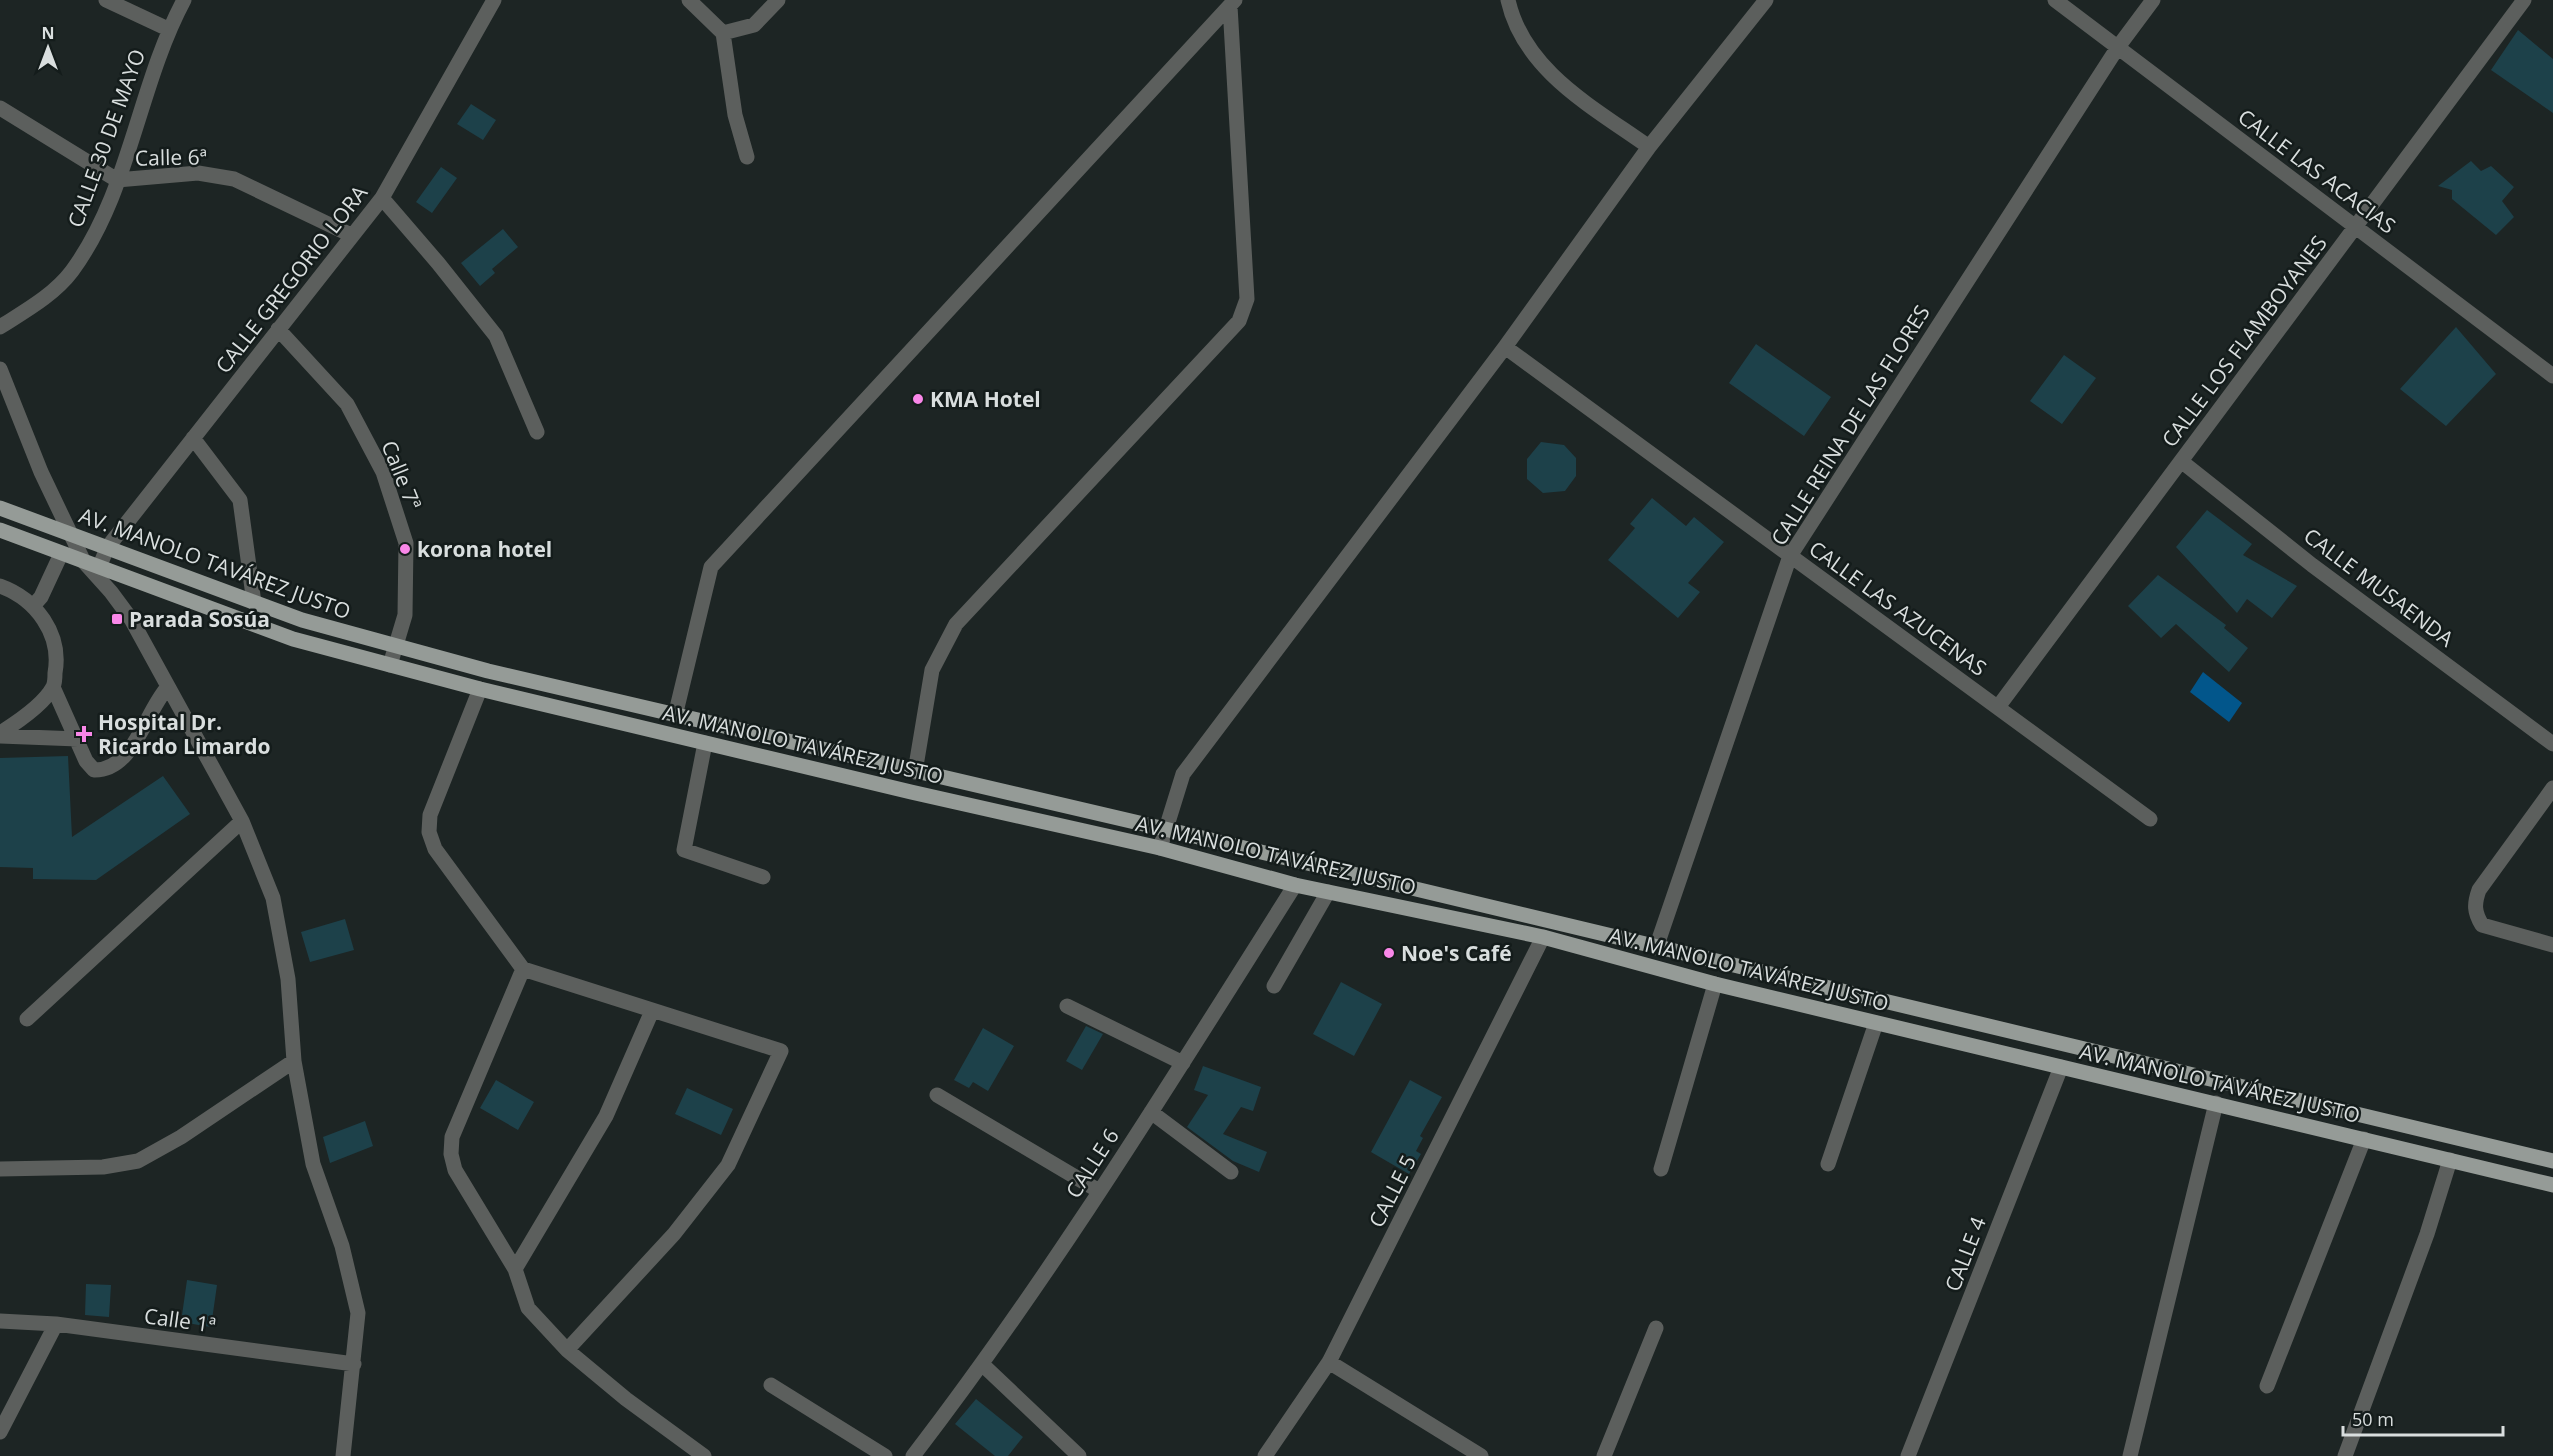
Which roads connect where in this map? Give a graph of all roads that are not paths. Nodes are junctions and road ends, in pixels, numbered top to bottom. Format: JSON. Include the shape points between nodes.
{"nodes":[{"id":1,"x":106,"y":0,"type":"edge"},
{"id":2,"x":184,"y":0,"type":"edge"},
{"id":3,"x":494,"y":0,"type":"edge"},
{"id":4,"x":689,"y":0,"type":"edge"},
{"id":5,"x":778,"y":0,"type":"edge"},
{"id":6,"x":1508,"y":0,"type":"edge"},
{"id":7,"x":1766,"y":0,"type":"edge"},
{"id":8,"x":2055,"y":0,"type":"edge"},
{"id":9,"x":2153,"y":0,"type":"edge"},
{"id":10,"x":2524,"y":0,"type":"edge"},
{"id":11,"x":1232,"y":3,"type":"edge"},
{"id":12,"x":168,"y":29,"type":"junction"},
{"id":13,"x":723,"y":33,"type":"junction"},
{"id":14,"x":2118,"y":47,"type":"junction"},
{"id":15,"x":0,"y":108,"type":"edge"},
{"id":16,"x":1649,"y":147,"type":"junction"},
{"id":17,"x":747,"y":157,"type":"dead end"},
{"id":18,"x":117,"y":180,"type":"junction"},
{"id":19,"x":382,"y":198,"type":"junction"},
{"id":20,"x":2355,"y":227,"type":"junction"},
{"id":21,"x":351,"y":235,"type":"junction"},
{"id":22,"x":0,"y":327,"type":"edge"},
{"id":23,"x":278,"y":329,"type":"junction"},
{"id":24,"x":1505,"y":347,"type":"junction"},
{"id":25,"x":0,"y":369,"type":"edge"},
{"id":26,"x":2553,"y":376,"type":"edge"},
{"id":27,"x":537,"y":432,"type":"dead end"},
{"id":28,"x":193,"y":438,"type":"junction"},
{"id":29,"x":2181,"y":461,"type":"junction"},
{"id":30,"x":0,"y":508,"type":"edge"},
{"id":31,"x":0,"y":530,"type":"edge"},
{"id":32,"x":70,"y":534,"type":"junction"},
{"id":33,"x":107,"y":548,"type":"junction"},
{"id":34,"x":61,"y":554,"type":"junction"},
{"id":35,"x":1790,"y":556,"type":"junction"},
{"id":36,"x":84,"y":562,"type":"junction"},
{"id":37,"x":99,"y":568,"type":"junction"},
{"id":38,"x":0,"y":586,"type":"edge"},
{"id":39,"x":254,"y":603,"type":"junction"},
{"id":40,"x":33,"y":606,"type":"junction"},
{"id":41,"x":397,"y":646,"type":"junction"},
{"id":42,"x":390,"y":665,"type":"junction"},
{"id":43,"x":53,"y":687,"type":"junction"},
{"id":44,"x":167,"y":688,"type":"junction"},
{"id":45,"x":480,"y":689,"type":"junction"},
{"id":46,"x":1998,"y":707,"type":"junction"},
{"id":47,"x":675,"y":716,"type":"junction"},
{"id":48,"x":0,"y":735,"type":"edge"},
{"id":49,"x":78,"y":739,"type":"junction"},
{"id":50,"x":705,"y":743,"type":"junction"},
{"id":51,"x":2553,"y":744,"type":"edge"},
{"id":52,"x":915,"y":772,"type":"junction"},
{"id":53,"x":2553,"y":788,"type":"edge"},
{"id":54,"x":2150,"y":819,"type":"dead end"},
{"id":55,"x":242,"y":821,"type":"junction"},
{"id":56,"x":1165,"y":829,"type":"junction"},
{"id":57,"x":1160,"y":848,"type":"junction"},
{"id":58,"x":763,"y":877,"type":"dead end"},
{"id":59,"x":1295,"y":885,"type":"junction"},
{"id":60,"x":1328,"y":892,"type":"junction"},
{"id":61,"x":1543,"y":937,"type":"junction"},
{"id":62,"x":2553,"y":945,"type":"edge"},
{"id":63,"x":1656,"y":948,"type":"junction"},
{"id":64,"x":523,"y":969,"type":"junction"},
{"id":65,"x":1715,"y":984,"type":"junction"},
{"id":66,"x":1274,"y":986,"type":"dead end"},
{"id":67,"x":1067,"y":1006,"type":"dead end"},
{"id":68,"x":652,"y":1011,"type":"junction"},
{"id":69,"x":27,"y":1019,"type":"dead end"},
{"id":70,"x":1876,"y":1023,"type":"junction"},
{"id":71,"x":294,"y":1061,"type":"junction"},
{"id":72,"x":1183,"y":1063,"type":"junction"},
{"id":73,"x":2061,"y":1067,"type":"junction"},
{"id":74,"x":937,"y":1095,"type":"dead end"},
{"id":75,"x":2216,"y":1103,"type":"junction"},
{"id":76,"x":1151,"y":1112,"type":"junction"},
{"id":77,"x":2364,"y":1139,"type":"junction"},
{"id":78,"x":2450,"y":1160,"type":"junction"},
{"id":79,"x":2553,"y":1161,"type":"edge"},
{"id":80,"x":1828,"y":1164,"type":"dead end"},
{"id":81,"x":1660,"y":1168,"type":"dead end"},
{"id":82,"x":0,"y":1169,"type":"edge"},
{"id":83,"x":1231,"y":1173,"type":"dead end"},
{"id":84,"x":2553,"y":1185,"type":"edge"},
{"id":85,"x":1099,"y":1191,"type":"junction"},
{"id":86,"x":515,"y":1269,"type":"junction"},
{"id":87,"x":0,"y":1321,"type":"edge"},
{"id":88,"x":56,"y":1324,"type":"junction"},
{"id":89,"x":1656,"y":1328,"type":"dead end"},
{"id":90,"x":567,"y":1350,"type":"junction"},
{"id":91,"x":1329,"y":1362,"type":"junction"},
{"id":92,"x":354,"y":1364,"type":"junction"},
{"id":93,"x":983,"y":1365,"type":"junction"},
{"id":94,"x":771,"y":1385,"type":"dead end"},
{"id":95,"x":2267,"y":1386,"type":"dead end"},
{"id":96,"x":0,"y":1432,"type":"edge"},
{"id":97,"x":343,"y":1456,"type":"edge"},
{"id":98,"x":704,"y":1456,"type":"edge"},
{"id":99,"x":885,"y":1456,"type":"edge"},
{"id":100,"x":913,"y":1456,"type":"edge"},
{"id":101,"x":1079,"y":1456,"type":"edge"},
{"id":102,"x":1264,"y":1456,"type":"edge"},
{"id":103,"x":1480,"y":1456,"type":"edge"},
{"id":104,"x":1604,"y":1456,"type":"edge"},
{"id":105,"x":1908,"y":1456,"type":"edge"},
{"id":106,"x":2130,"y":1456,"type":"edge"},
{"id":107,"x":2345,"y":1456,"type":"edge"}],
"edges":[{"from":1,"to":12,"type":"street"},
{"from":2,"to":12,"type":"street","name":"CALLE 30 DE MAYO"},
{"from":3,"to":19,"type":"street","name":"CALLE GREGORIO LORA"},
{"from":4,"to":13,"type":"street"},
{"from":5,"to":13,"type":"street","via":[[754,25]]},
{"from":6,"to":16,"type":"street","via":[[1514,24],[1533,56],[1566,87]]},
{"from":7,"to":16,"type":"street"},
{"from":8,"to":14,"type":"street","name":"CALLE LAS ACACIAS"},
{"from":9,"to":14,"type":"street","name":"CALLE REINA DE LAS FLORES"},
{"from":10,"to":20,"type":"street","name":"CALLE LOS FLAMBOYANES"},
{"from":11,"to":47,"type":"street","via":[[711,567]]},
{"from":11,"to":52,"type":"street","via":[[1247,299],[1239,321],[956,624],[932,670]]},
{"from":12,"to":18,"type":"street","name":"CALLE 30 DE MAYO"},
{"from":13,"to":17,"type":"street","via":[[735,116]]},
{"from":14,"to":20,"type":"street","name":"CALLE LAS ACACIAS"},
{"from":14,"to":35,"type":"street","name":"CALLE REINA DE LAS FLORES"},
{"from":15,"to":18,"type":"street","name":"Calle 6ª"},
{"from":16,"to":24,"type":"street"},
{"from":18,"to":21,"type":"street","name":"Calle 6ª","via":[[198,173],[234,179]]},
{"from":18,"to":22,"type":"street","name":"CALLE 30 DE MAYO","via":[[95,234],[71,272],[39,302]]},
{"from":19,"to":21,"type":"street","name":"CALLE GREGORIO LORA"},
{"from":19,"to":27,"type":"street","via":[[496,336]]},
{"from":20,"to":26,"type":"street","name":"CALLE LAS ACACIAS"},
{"from":20,"to":29,"type":"street","name":"CALLE LOS FLAMBOYANES"},
{"from":21,"to":23,"type":"street","name":"CALLE GREGORIO LORA"},
{"from":23,"to":28,"type":"street","name":"CALLE GREGORIO LORA"},
{"from":23,"to":41,"type":"street","name":"Calle 7ª","via":[[347,404],[383,472],[406,543],[405,615]]},
{"from":24,"to":35,"type":"street","name":"CALLE LAS AZUCENAS"},
{"from":24,"to":56,"type":"street","via":[[1183,774]]},
{"from":25,"to":32,"type":"street"},
{"from":28,"to":33,"type":"street","name":"CALLE GREGORIO LORA"},
{"from":28,"to":39,"type":"street","via":[[240,500]]},
{"from":29,"to":46,"type":"street","name":"CALLE LOS FLAMBOYANES"},
{"from":29,"to":51,"type":"street","name":"CALLE MUSAENDA","via":[[2312,565]]},
{"from":30,"to":32,"type":"main road","name":"AV. MANOLO TAVÁREZ JUSTO"},
{"from":31,"to":34,"type":"main road","name":"AV. MANOLO TAVÁREZ JUSTO"},
{"from":32,"to":33,"type":"main road","name":"AV. MANOLO TAVÁREZ JUSTO"},
{"from":32,"to":36,"type":"street"},
{"from":33,"to":37,"type":"street","name":"CALLE GREGORIO LORA"},
{"from":33,"to":39,"type":"main road","name":"AV. MANOLO TAVÁREZ JUSTO"},
{"from":34,"to":36,"type":"main road","name":"AV. MANOLO TAVÁREZ JUSTO"},
{"from":34,"to":40,"type":"street"},
{"from":35,"to":46,"type":"street","name":"CALLE LAS AZUCENAS"},
{"from":35,"to":63,"type":"street","name":"CALLE REINA DE LAS FLORES"},
{"from":36,"to":37,"type":"main road","name":"AV. MANOLO TAVÁREZ JUSTO"},
{"from":36,"to":44,"type":"street","via":[[126,612]]},
{"from":37,"to":42,"type":"main road","name":"AV. MANOLO TAVÁREZ JUSTO","via":[[293,639]]},
{"from":38,"to":40,"type":"street"},
{"from":39,"to":41,"type":"main road","name":"AV. MANOLO TAVÁREZ JUSTO"},
{"from":40,"to":43,"type":"street","via":[[43,616],[56,646]]},
{"from":41,"to":42,"type":"street","name":"Calle 7ª"},
{"from":41,"to":47,"type":"main road","name":"AV. MANOLO TAVÁREZ JUSTO"},
{"from":42,"to":45,"type":"main road","name":"AV. MANOLO TAVÁREZ JUSTO"},
{"from":43,"to":48,"type":"street","via":[[30,712]]},
{"from":43,"to":49,"type":"street"},
{"from":44,"to":49,"type":"street","via":[[156,701],[134,745],[117,764],[94,770]]},
{"from":44,"to":55,"type":"street"},
{"from":45,"to":50,"type":"main road","name":"AV. MANOLO TAVÁREZ JUSTO"},
{"from":45,"to":64,"type":"street","via":[[430,815],[429,832],[435,849]]},
{"from":46,"to":54,"type":"street","name":"CALLE LAS AZUCENAS"},
{"from":47,"to":52,"type":"main road","name":"AV. MANOLO TAVÁREZ JUSTO"},
{"from":48,"to":49,"type":"street"},
{"from":50,"to":57,"type":"main road","name":"AV. MANOLO TAVÁREZ JUSTO"},
{"from":50,"to":58,"type":"street","via":[[684,850]]},
{"from":52,"to":56,"type":"main road","name":"AV. MANOLO TAVÁREZ JUSTO"},
{"from":53,"to":62,"type":"street","via":[[2474,902],[2482,925]]},
{"from":55,"to":69,"type":"street"},
{"from":55,"to":71,"type":"street","via":[[273,898],[288,979]]},
{"from":56,"to":57,"type":"street"},
{"from":56,"to":63,"type":"main road","name":"AV. MANOLO TAVÁREZ JUSTO"},
{"from":57,"to":59,"type":"main road","name":"AV. MANOLO TAVÁREZ JUSTO"},
{"from":59,"to":60,"type":"main road","name":"AV. MANOLO TAVÁREZ JUSTO"},
{"from":59,"to":72,"type":"street","name":"CALLE 6"},
{"from":60,"to":61,"type":"main road","name":"AV. MANOLO TAVÁREZ JUSTO"},
{"from":60,"to":66,"type":"street"},
{"from":61,"to":65,"type":"main road","name":"AV. MANOLO TAVÁREZ JUSTO"},
{"from":61,"to":91,"type":"street","name":"CALLE 5"},
{"from":63,"to":79,"type":"main road","name":"AV. MANOLO TAVÁREZ JUSTO"},
{"from":64,"to":68,"type":"street"},
{"from":64,"to":86,"type":"street","via":[[452,1137],[451,1154],[455,1170]]},
{"from":65,"to":70,"type":"main road","name":"AV. MANOLO TAVÁREZ JUSTO"},
{"from":65,"to":81,"type":"street"},
{"from":67,"to":72,"type":"street"},
{"from":68,"to":86,"type":"street","via":[[606,1116]]},
{"from":68,"to":90,"type":"street","via":[[781,1052],[728,1165],[674,1234]]},
{"from":70,"to":73,"type":"main road","name":"AV. MANOLO TAVÁREZ JUSTO"},
{"from":70,"to":80,"type":"street"},
{"from":71,"to":82,"type":"street","via":[[181,1137],[138,1161],[103,1167]]},
{"from":71,"to":92,"type":"street","via":[[313,1164],[342,1246],[358,1313]]},
{"from":72,"to":76,"type":"street","name":"CALLE 6"},
{"from":73,"to":75,"type":"main road","name":"AV. MANOLO TAVÁREZ JUSTO"},
{"from":73,"to":105,"type":"street","name":"CALLE 4"},
{"from":74,"to":85,"type":"street"},
{"from":75,"to":77,"type":"main road","name":"AV. MANOLO TAVÁREZ JUSTO"},
{"from":75,"to":106,"type":"street"},
{"from":76,"to":83,"type":"street"},
{"from":76,"to":85,"type":"street","name":"CALLE 6"},
{"from":77,"to":78,"type":"main road","name":"AV. MANOLO TAVÁREZ JUSTO"},
{"from":77,"to":95,"type":"street"},
{"from":78,"to":84,"type":"main road","name":"AV. MANOLO TAVÁREZ JUSTO"},
{"from":78,"to":107,"type":"street","via":[[2427,1234]]},
{"from":85,"to":93,"type":"street","name":"CALLE 6"},
{"from":86,"to":90,"type":"street","via":[[528,1308]]},
{"from":87,"to":88,"type":"street","name":"Calle 1ª"},
{"from":88,"to":92,"type":"street","name":"Calle 1ª"},
{"from":88,"to":96,"type":"street"},
{"from":89,"to":104,"type":"street"},
{"from":90,"to":98,"type":"street"},
{"from":91,"to":102,"type":"street","name":"CALLE 5"},
{"from":91,"to":103,"type":"street"},
{"from":92,"to":97,"type":"street"},
{"from":93,"to":100,"type":"street","name":"CALLE 6"},
{"from":93,"to":101,"type":"street"},
{"from":94,"to":99,"type":"street"}]}
